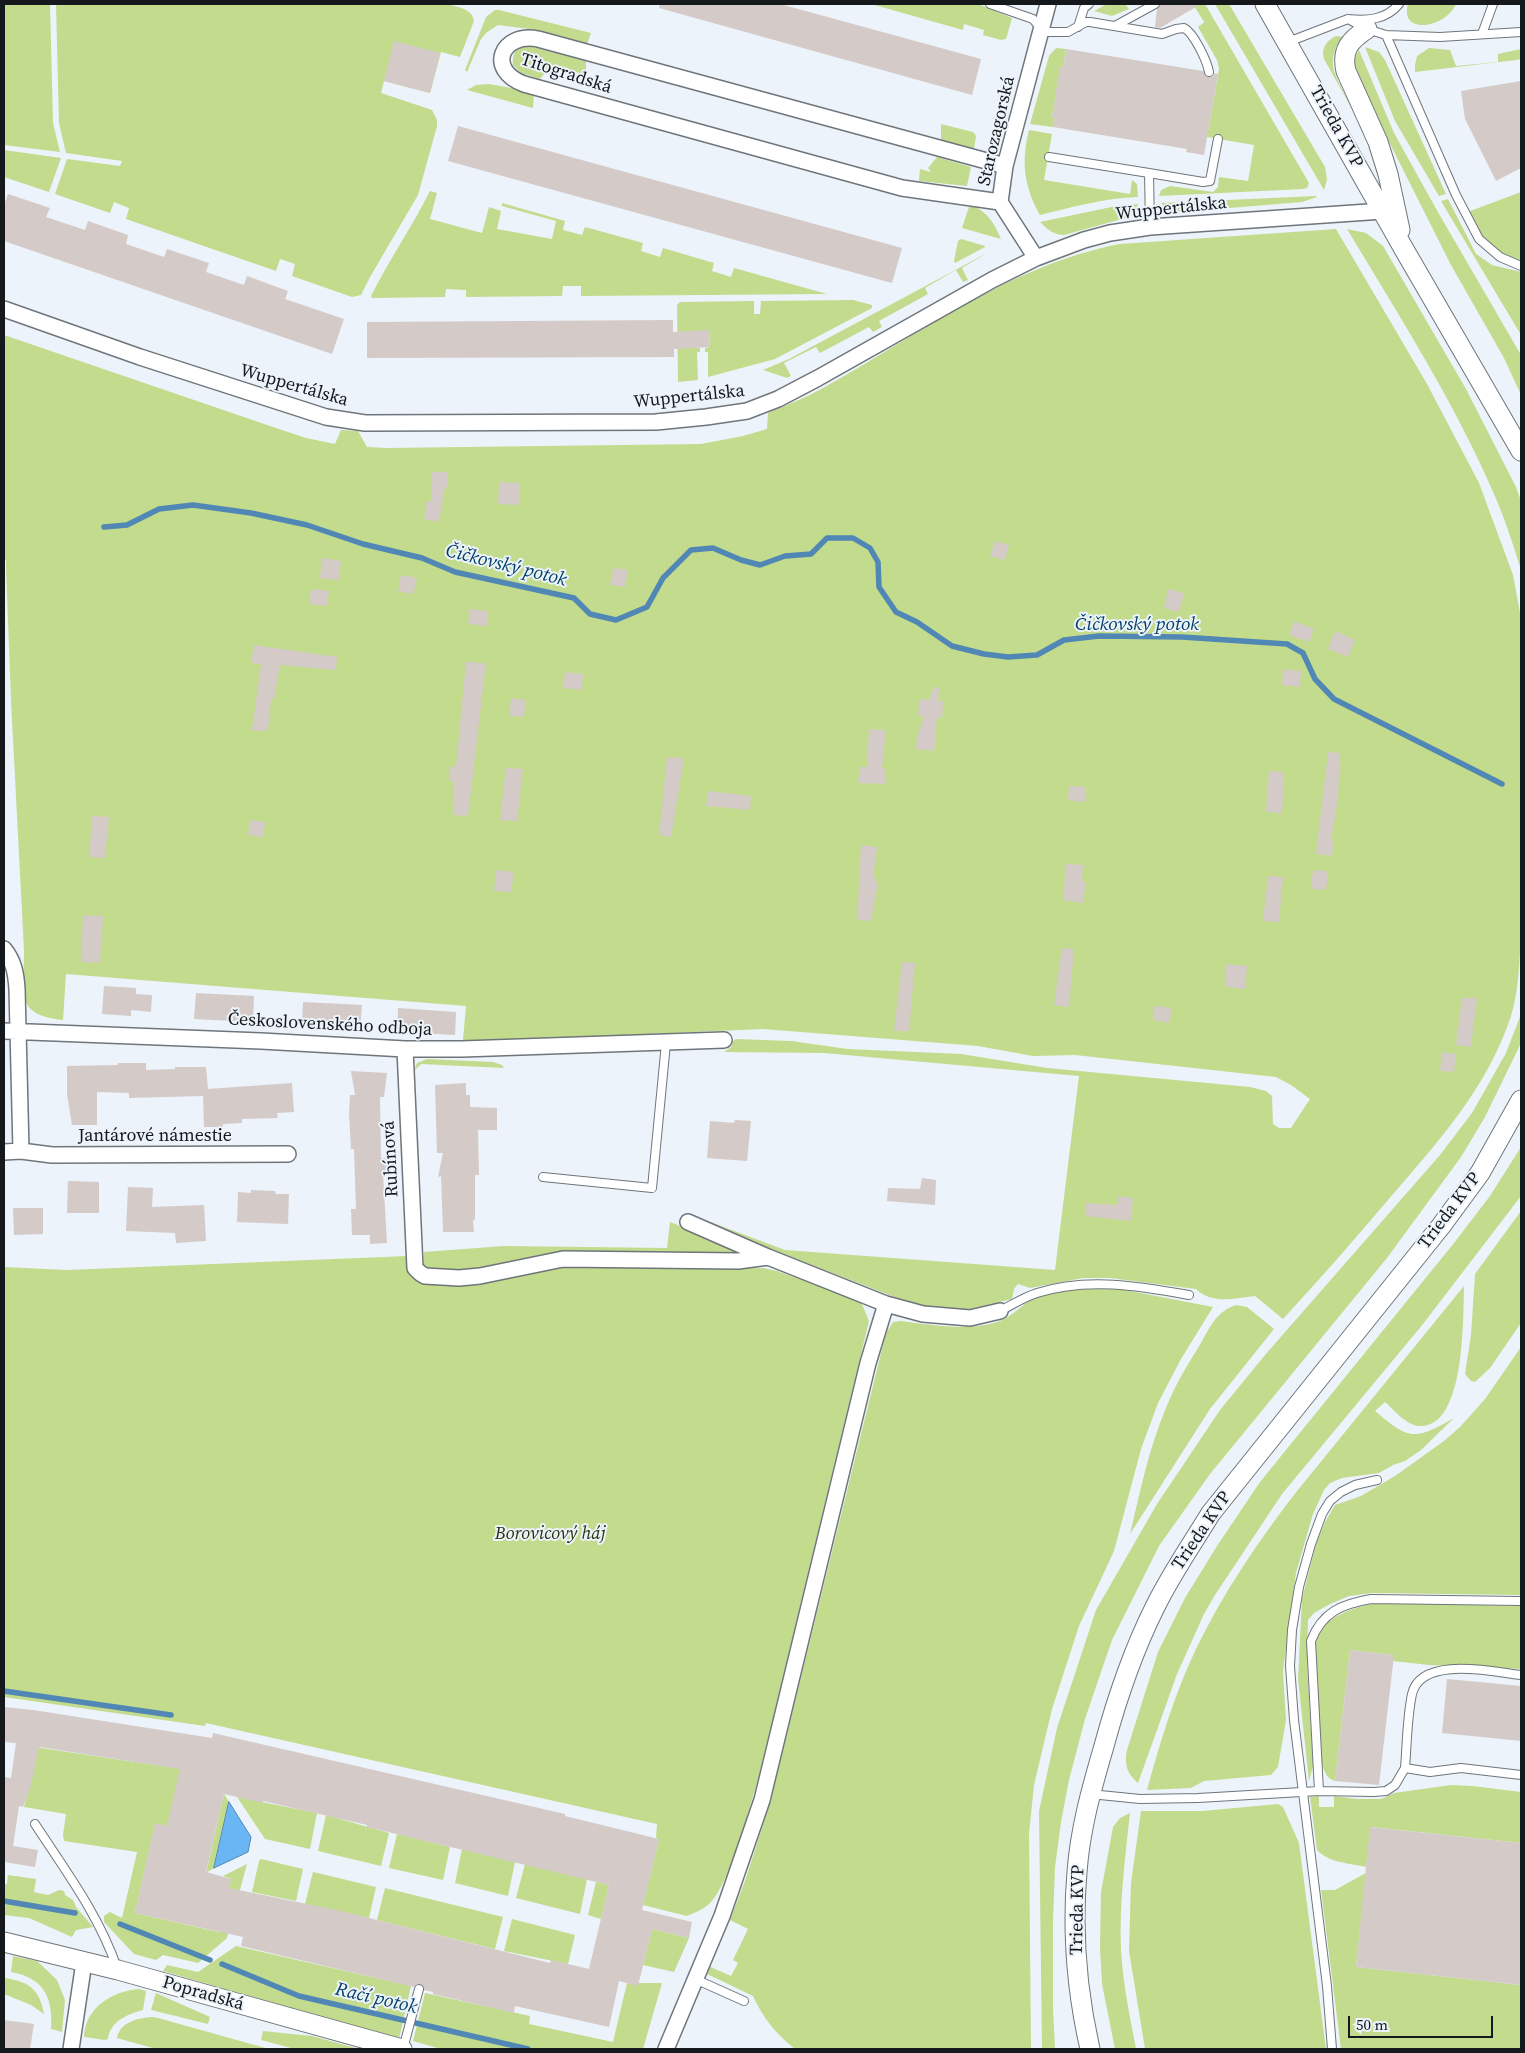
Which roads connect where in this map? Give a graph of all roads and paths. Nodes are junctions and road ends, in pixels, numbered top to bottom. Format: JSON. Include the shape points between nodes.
{"nodes":[{"id":1,"x":990,"y":4,"type":"edge"},
{"id":2,"x":1048,"y":4,"type":"edge"},
{"id":3,"x":1089,"y":4,"type":"edge"},
{"id":4,"x":1155,"y":4,"type":"edge"},
{"id":5,"x":1266,"y":4,"type":"edge"},
{"id":6,"x":1399,"y":4,"type":"edge"},
{"id":7,"x":1493,"y":4,"type":"edge"},
{"id":8,"x":1348,"y":19,"type":"junction"},
{"id":9,"x":1115,"y":26,"type":"junction"},
{"id":10,"x":1078,"y":27,"type":"junction"},
{"id":11,"x":1367,"y":29,"type":"junction"},
{"id":12,"x":1042,"y":30,"type":"junction"},
{"id":13,"x":1521,"y":32,"type":"edge"},
{"id":14,"x":1482,"y":34,"type":"junction"},
{"id":15,"x":1386,"y":35,"type":"junction"},
{"id":16,"x":1288,"y":42,"type":"junction"},
{"id":17,"x":1209,"y":72,"type":"dead end"},
{"id":18,"x":1218,"y":139,"type":"dead end"},
{"id":19,"x":1049,"y":157,"type":"dead end"},
{"id":20,"x":1005,"y":166,"type":"junction"},
{"id":21,"x":1149,"y":173,"type":"junction"},
{"id":22,"x":1000,"y":202,"type":"junction"},
{"id":23,"x":1383,"y":211,"type":"junction"},
{"id":24,"x":1150,"y":227,"type":"junction"},
{"id":25,"x":1404,"y":251,"type":"junction"},
{"id":26,"x":1036,"y":258,"type":"junction"},
{"id":27,"x":1521,"y":266,"type":"edge"},
{"id":28,"x":4,"y":309,"type":"edge"},
{"id":29,"x":1521,"y":451,"type":"edge"},
{"id":30,"x":4,"y":948,"type":"edge"},
{"id":31,"x":11,"y":1031,"type":"edge"},
{"id":32,"x":724,"y":1040,"type":"dead end"},
{"id":33,"x":666,"y":1043,"type":"junction"},
{"id":34,"x":405,"y":1049,"type":"junction"},
{"id":35,"x":1521,"y":1100,"type":"edge"},
{"id":36,"x":4,"y":1152,"type":"edge"},
{"id":37,"x":21,"y":1152,"type":"junction"},
{"id":38,"x":288,"y":1154,"type":"dead end"},
{"id":39,"x":543,"y":1177,"type":"dead end"},
{"id":40,"x":688,"y":1222,"type":"dead end"},
{"id":41,"x":768,"y":1257,"type":"junction"},
{"id":42,"x":1189,"y":1295,"type":"dead end"},
{"id":43,"x":886,"y":1304,"type":"junction"},
{"id":44,"x":1000,"y":1312,"type":"joint"},
{"id":45,"x":1377,"y":1480,"type":"dead end"},
{"id":46,"x":1521,"y":1600,"type":"edge"},
{"id":47,"x":1521,"y":1675,"type":"edge"},
{"id":48,"x":1405,"y":1768,"type":"junction"},
{"id":49,"x":1521,"y":1775,"type":"edge"},
{"id":50,"x":1319,"y":1791,"type":"junction"},
{"id":51,"x":1302,"y":1792,"type":"junction"},
{"id":52,"x":1090,"y":1794,"type":"junction"},
{"id":53,"x":35,"y":1824,"type":"dead end"},
{"id":54,"x":4,"y":1942,"type":"edge"},
{"id":55,"x":84,"y":1962,"type":"junction"},
{"id":56,"x":118,"y":1970,"type":"junction"},
{"id":57,"x":695,"y":1979,"type":"junction"},
{"id":58,"x":418,"y":1989,"type":"dead end"},
{"id":59,"x":744,"y":2001,"type":"dead end"},
{"id":60,"x":404,"y":2044,"type":"edge"},
{"id":61,"x":1088,"y":2046,"type":"edge"},
{"id":62,"x":71,"y":2049,"type":"edge"},
{"id":63,"x":666,"y":2049,"type":"edge"},
{"id":64,"x":1332,"y":2049,"type":"edge"}],
"edges":[{"from":1,"to":12,"type":"lane","via":[[1033,19]]},
{"from":2,"to":12,"type":"street","name":"Starozagorská"},
{"from":3,"to":10,"type":"lane","via":[[1084,8]]},
{"from":4,"to":9,"type":"lane"},
{"from":5,"to":16,"type":"street","name":"Trieda KVP"},
{"from":6,"to":8,"type":"lane","via":[[1379,18]]},
{"from":7,"to":14,"type":"lane"},
{"from":8,"to":11,"type":"lane"},
{"from":8,"to":16,"type":"lane"},
{"from":9,"to":10,"type":"lane","via":[[1090,22]]},
{"from":9,"to":17,"type":"lane","via":[[1162,34],[1180,28],[1188,30]]},
{"from":10,"to":12,"type":"lane","via":[[1068,32]]},
{"from":11,"to":15,"type":"lane"},
{"from":11,"to":25,"type":"street","name":"Trieda KVP","via":[[1347,46],[1344,64],[1378,142]]},
{"from":12,"to":20,"type":"street","name":"Starozagorská"},
{"from":13,"to":14,"type":"lane"},
{"from":14,"to":15,"type":"lane","via":[[1440,38]]},
{"from":15,"to":27,"type":"lane","via":[[1456,195],[1479,239],[1500,257]]},
{"from":16,"to":23,"type":"street","name":"Trieda KVP"},
{"from":18,"to":21,"type":"lane","via":[[1210,181]]},
{"from":19,"to":21,"type":"lane"},
{"from":20,"to":22,"type":"street","name":"Starozagorská"},
{"from":20,"to":22,"type":"street","name":"Titogradská","via":[[538,39],[518,38],[510,43],[502,59],[507,76],[530,86],[902,188]]},
{"from":21,"to":24,"type":"lane"},
{"from":22,"to":26,"type":"street","name":"Starozagorská"},
{"from":23,"to":24,"type":"street","name":"Wuppertálska"},
{"from":23,"to":25,"type":"street","name":"Trieda KVP"},
{"from":24,"to":26,"type":"street","name":"Wuppertálska","via":[[1084,240]]},
{"from":25,"to":29,"type":"street","name":"Trieda KVP"},
{"from":26,"to":28,"type":"street","name":"Wuppertálska","via":[[766,405],[748,411],[656,422],[347,422],[202,377]]},
{"from":30,"to":31,"type":"street","via":[[16,973]]},
{"from":31,"to":34,"type":"street","name":"Československého odboja"},
{"from":31,"to":37,"type":"street"},
{"from":32,"to":33,"type":"street","name":"Československého odboja"},
{"from":33,"to":34,"type":"street","name":"Československého odboja"},
{"from":33,"to":39,"type":"lane","via":[[652,1188]]},
{"from":34,"to":41,"type":"street","name":"Rubínová","via":[[416,1268],[425,1276],[480,1276],[562,1259],[738,1261]]},
{"from":35,"to":52,"type":"street","name":"Trieda KVP","via":[[1480,1173],[1441,1226],[1246,1467],[1211,1513],[1179,1564],[1155,1607],[1127,1672]]},
{"from":36,"to":37,"type":"street","name":"Jantárové námestie"},
{"from":37,"to":38,"type":"street","name":"Jantárové námestie","via":[[52,1155]]},
{"from":40,"to":41,"type":"street"},
{"from":41,"to":43,"type":"street"},
{"from":42,"to":44,"type":"lane","via":[[1102,1284],[1047,1290]]},
{"from":43,"to":44,"type":"street","via":[[935,1316],[970,1318]]},
{"from":43,"to":57,"type":"street","via":[[868,1363],[762,1800],[732,1889]]},
{"from":45,"to":51,"type":"lane","via":[[1355,1484],[1330,1501],[1311,1544],[1299,1587],[1290,1666]]},
{"from":46,"to":50,"type":"lane","via":[[1371,1599],[1343,1606],[1322,1620],[1311,1641]]},
{"from":47,"to":48,"type":"lane","via":[[1444,1669],[1420,1682],[1412,1692]]},
{"from":48,"to":49,"type":"lane","via":[[1430,1772],[1461,1768]]},
{"from":48,"to":50,"type":"lane","via":[[1395,1785],[1386,1791]]},
{"from":50,"to":51,"type":"lane"},
{"from":51,"to":52,"type":"lane","via":[[1140,1799]]},
{"from":51,"to":64,"type":"lane"},
{"from":52,"to":61,"type":"street","name":"Trieda KVP","via":[[1077,1871],[1075,1917]]},
{"from":53,"to":56,"type":"lane","via":[[64,1865],[101,1928]]},
{"from":54,"to":55,"type":"street","name":"Popradská"},
{"from":55,"to":56,"type":"street","name":"Popradská"},
{"from":55,"to":62,"type":"street"},
{"from":56,"to":60,"type":"street","name":"Popradská"},
{"from":57,"to":59,"type":"lane"},
{"from":57,"to":63,"type":"street"},
{"from":58,"to":60,"type":"lane"}]}
